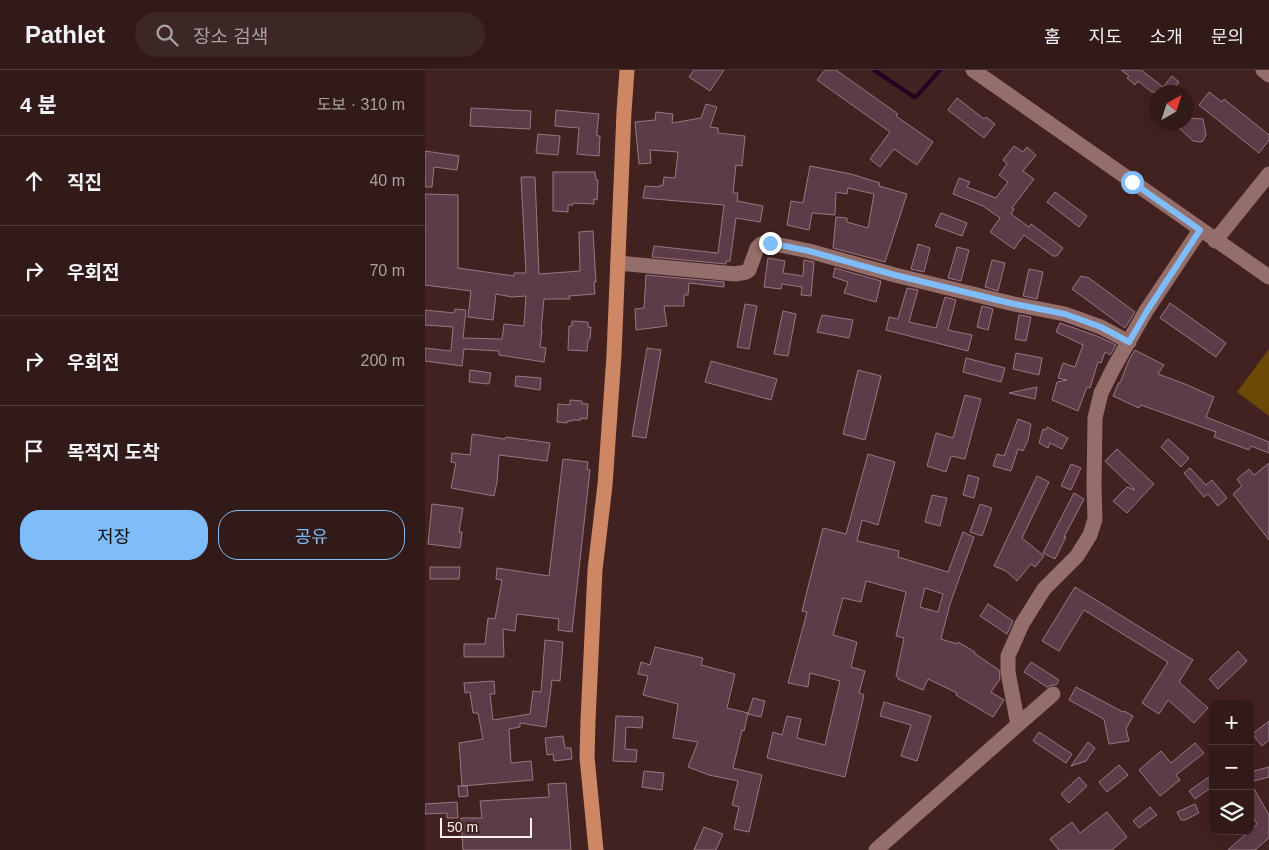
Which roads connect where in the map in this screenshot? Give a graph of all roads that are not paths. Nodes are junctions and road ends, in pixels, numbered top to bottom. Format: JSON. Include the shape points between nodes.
{"nodes":[{"id":1,"x":627,"y":70,"type":"edge"},
{"id":2,"x":973,"y":70,"type":"edge"},
{"id":3,"x":1263,"y":70,"type":"edge"},
{"id":4,"x":1269,"y":75,"type":"edge"},
{"id":5,"x":1269,"y":174,"type":"edge"},
{"id":6,"x":1200,"y":230,"type":"junction"},
{"id":7,"x":1215,"y":241,"type":"junction"},
{"id":8,"x":618,"y":263,"type":"junction"},
{"id":9,"x":1269,"y":277,"type":"edge"},
{"id":10,"x":1129,"y":342,"type":"junction"},
{"id":11,"x":1053,"y":694,"type":"dead end"},
{"id":12,"x":1018,"y":725,"type":"junction"},
{"id":13,"x":596,"y":850,"type":"edge"},
{"id":14,"x":876,"y":850,"type":"edge"}],
"edges":[{"from":1,"to":8,"type":"main road"},
{"from":2,"to":6,"type":"street"},
{"from":3,"to":4,"type":"street"},
{"from":5,"to":7,"type":"street"},
{"from":6,"to":7,"type":"street"},
{"from":6,"to":10,"type":"street"},
{"from":7,"to":9,"type":"street"},
{"from":8,"to":10,"type":"street","via":[[735,274],[749,270],[757,248],[770,243],[1065,314],[1101,327]]},
{"from":8,"to":13,"type":"main road","via":[[605,485],[595,570],[588,721],[587,757]]},
{"from":10,"to":12,"type":"street","via":[[1101,393],[1095,418],[1095,519],[1090,535],[1077,556],[1044,589],[1022,624],[1008,656]]},
{"from":11,"to":12,"type":"street"},
{"from":12,"to":14,"type":"street"}]}
